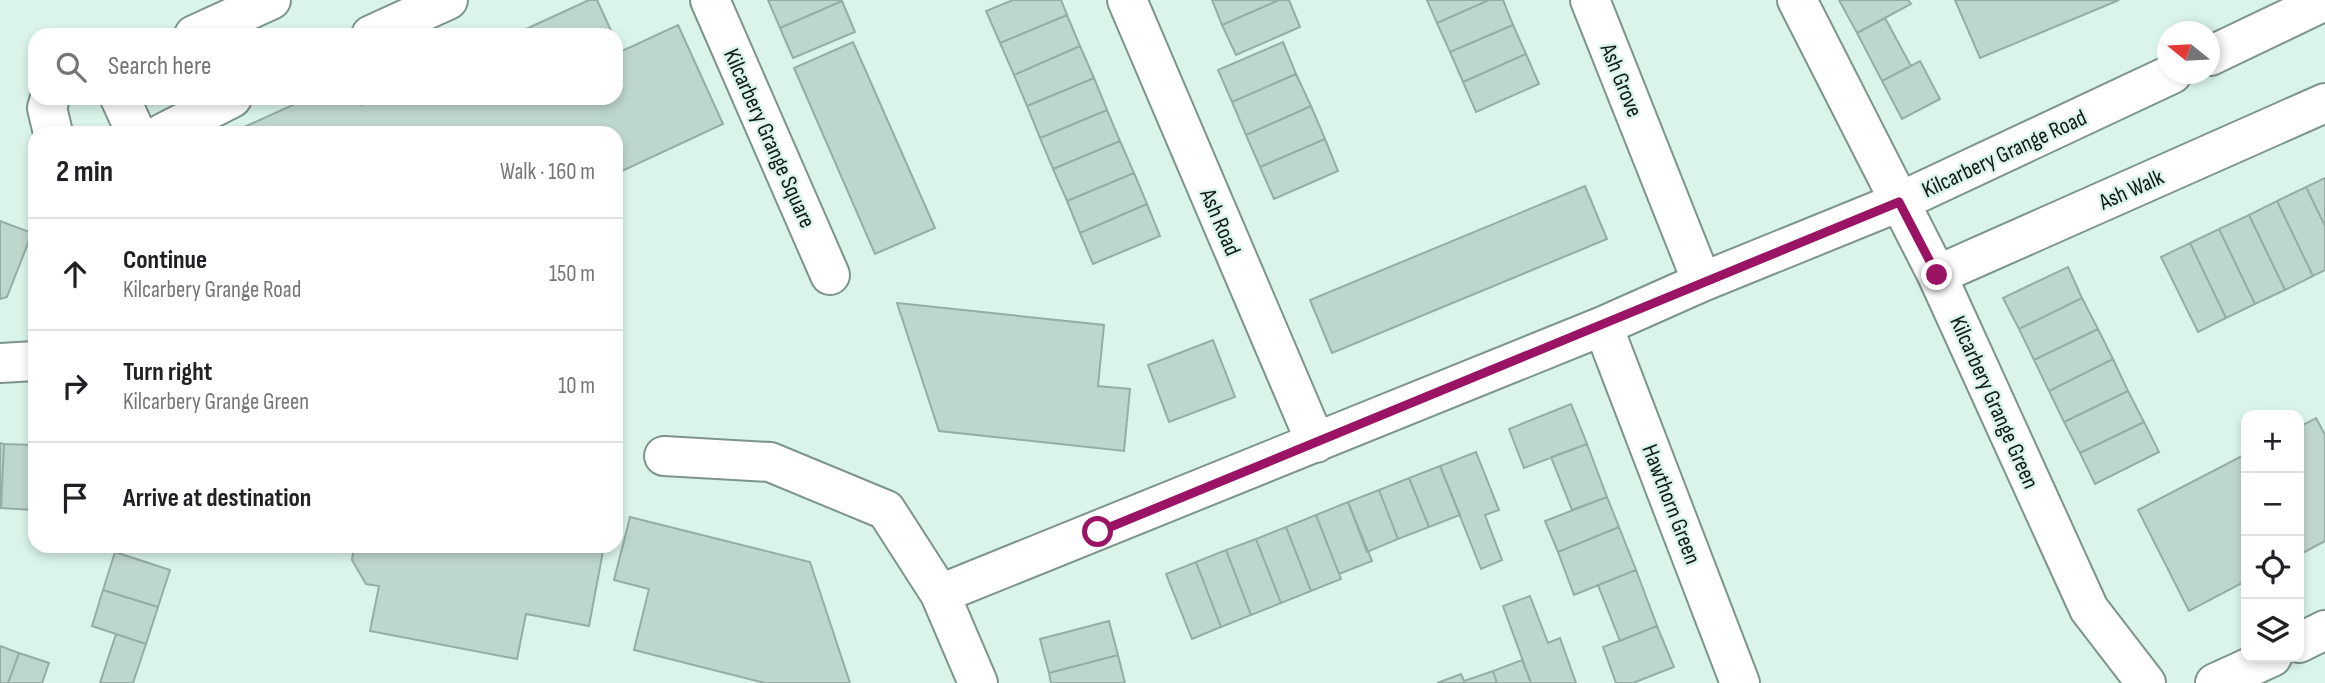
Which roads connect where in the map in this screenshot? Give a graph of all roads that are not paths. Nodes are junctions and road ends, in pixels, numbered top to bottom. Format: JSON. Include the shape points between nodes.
{"nodes":[{"id":1,"x":271,"y":0,"type":"edge"},
{"id":2,"x":448,"y":0,"type":"edge"},
{"id":3,"x":710,"y":0,"type":"edge"},
{"id":4,"x":1127,"y":0,"type":"edge"},
{"id":5,"x":1590,"y":0,"type":"edge"},
{"id":6,"x":1797,"y":0,"type":"edge"},
{"id":7,"x":2325,"y":1,"type":"edge"},
{"id":8,"x":209,"y":28,"type":"edge"},
{"id":9,"x":386,"y":28,"type":"edge"},
{"id":10,"x":2220,"y":51,"type":"edge"},
{"id":11,"x":2157,"y":81,"type":"edge"},
{"id":12,"x":2325,"y":103,"type":"edge"},
{"id":13,"x":48,"y":105,"type":"edge"},
{"id":14,"x":123,"y":105,"type":"edge"},
{"id":15,"x":218,"y":105,"type":"edge"},
{"id":16,"x":51,"y":126,"type":"edge"},
{"id":17,"x":133,"y":126,"type":"edge"},
{"id":18,"x":177,"y":126,"type":"edge"},
{"id":19,"x":1899,"y":202,"type":"junction"},
{"id":20,"x":830,"y":275,"type":"dead end"},
{"id":21,"x":1937,"y":275,"type":"junction"},
{"id":22,"x":1702,"y":282,"type":"junction"},
{"id":23,"x":1604,"y":326,"type":"junction"},
{"id":24,"x":28,"y":361,"type":"edge"},
{"id":25,"x":0,"y":363,"type":"edge"},
{"id":26,"x":1317,"y":443,"type":"junction"},
{"id":27,"x":664,"y":456,"type":"dead end"},
{"id":28,"x":940,"y":594,"type":"junction"},
{"id":29,"x":2325,"y":630,"type":"edge"},
{"id":30,"x":2304,"y":640,"type":"edge"},
{"id":31,"x":2261,"y":662,"type":"edge"},
{"id":32,"x":978,"y":683,"type":"edge"},
{"id":33,"x":1740,"y":683,"type":"edge"},
{"id":34,"x":2146,"y":683,"type":"edge"},
{"id":35,"x":2215,"y":683,"type":"edge"}],
"edges":[{"from":1,"to":8,"type":"street"},
{"from":2,"to":9,"type":"street"},
{"from":3,"to":20,"type":"street","name":"Kilcarbery Grange Square"},
{"from":4,"to":26,"type":"street","name":"Ash Road"},
{"from":5,"to":22,"type":"street","name":"Ash Grove"},
{"from":6,"to":19,"type":"street","name":"Kilcarbery Grange Green"},
{"from":7,"to":10,"type":"street"},
{"from":11,"to":19,"type":"street","name":"Kilcarbery Grange Road"},
{"from":12,"to":21,"type":"street","name":"Ash Walk"},
{"from":13,"to":16,"type":"street"},
{"from":14,"to":17,"type":"street"},
{"from":15,"to":18,"type":"street"},
{"from":19,"to":21,"type":"street","name":"Kilcarbery Grange Green"},
{"from":19,"to":22,"type":"street","name":"Kilcarbery Grange Road"},
{"from":21,"to":34,"type":"street","name":"Kilcarbery Grange Green","via":[[2090,609]]},
{"from":22,"to":23,"type":"street","name":"Kilcarbery Grange Road"},
{"from":23,"to":26,"type":"street","name":"Kilcarbery Grange Road"},
{"from":23,"to":33,"type":"street","name":"Hawthorn Green"},
{"from":24,"to":25,"type":"street"},
{"from":26,"to":28,"type":"street","name":"Kilcarbery Grange Road"},
{"from":27,"to":28,"type":"street","via":[[770,462],[886,510]]},
{"from":28,"to":32,"type":"street"},
{"from":29,"to":30,"type":"street"},
{"from":31,"to":35,"type":"street"}]}
